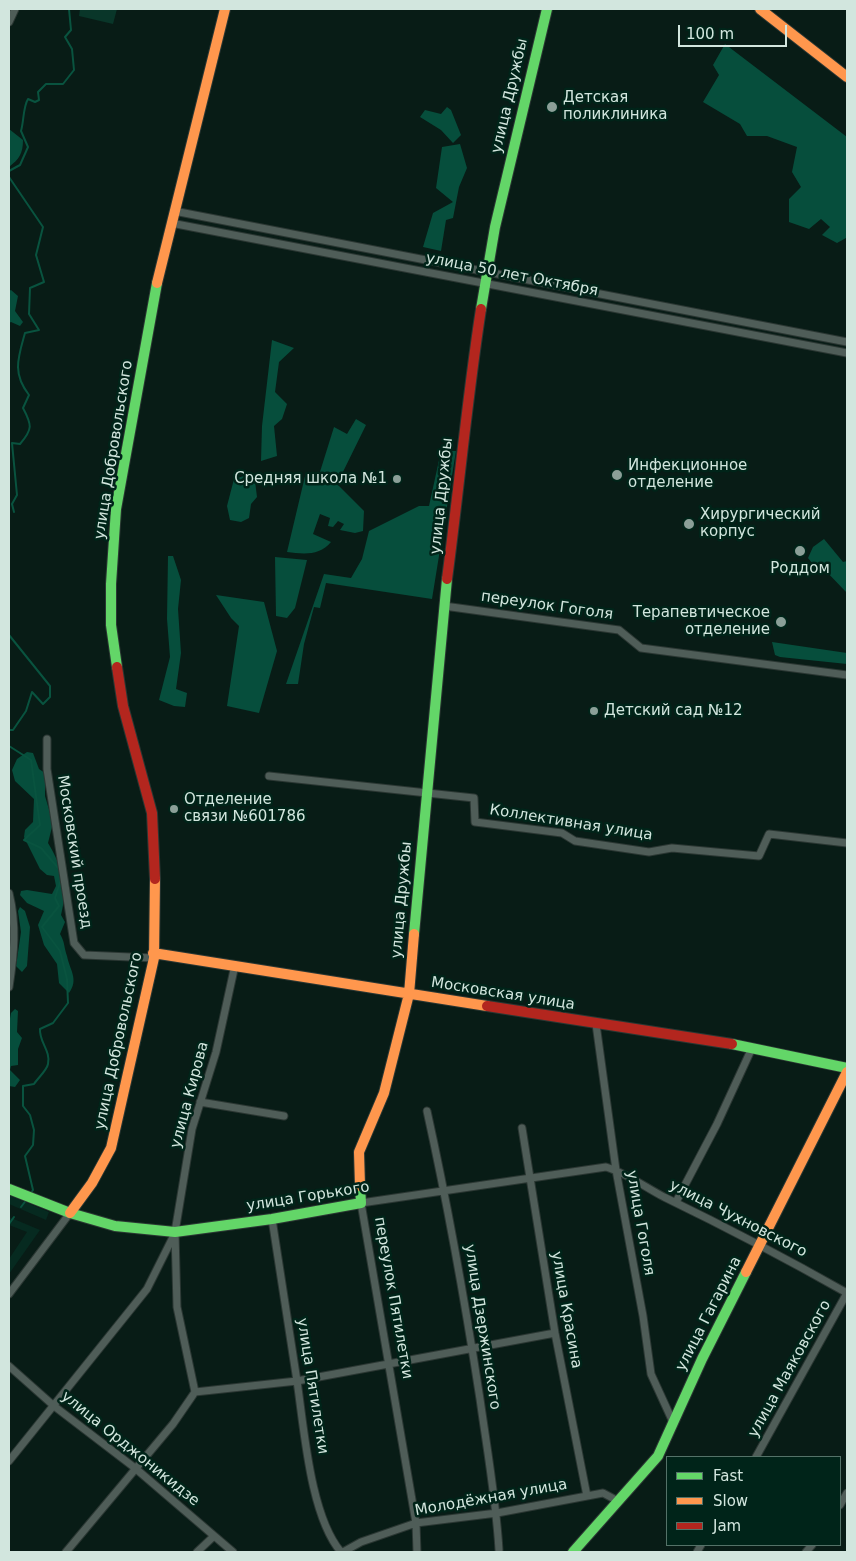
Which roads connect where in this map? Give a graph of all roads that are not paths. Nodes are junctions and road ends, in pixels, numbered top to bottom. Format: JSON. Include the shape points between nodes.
{"nodes":[{"id":1,"x":15,"y":9,"type":"edge"},
{"id":2,"x":225,"y":9,"type":"edge"},
{"id":3,"x":547,"y":9,"type":"edge"},
{"id":4,"x":760,"y":9,"type":"edge"},
{"id":5,"x":9,"y":22,"type":"edge"},
{"id":6,"x":847,"y":76,"type":"edge"},
{"id":7,"x":174,"y":211,"type":"junction"},
{"id":8,"x":171,"y":223,"type":"junction"},
{"id":9,"x":487,"y":272,"type":"junction"},
{"id":10,"x":485,"y":283,"type":"junction"},
{"id":11,"x":847,"y":342,"type":"edge"},
{"id":12,"x":847,"y":353,"type":"edge"},
{"id":13,"x":444,"y":606,"type":"junction"},
{"id":14,"x":847,"y":676,"type":"edge"},
{"id":15,"x":47,"y":739,"type":"dead end"},
{"id":16,"x":269,"y":776,"type":"dead end"},
{"id":17,"x":427,"y":793,"type":"junction"},
{"id":18,"x":847,"y":843,"type":"edge"},
{"id":19,"x":9,"y":893,"type":"edge"},
{"id":20,"x":154,"y":955,"type":"junction"},
{"id":21,"x":235,"y":965,"type":"junction"},
{"id":22,"x":9,"y":987,"type":"edge"},
{"id":23,"x":409,"y":994,"type":"junction"},
{"id":24,"x":596,"y":1024,"type":"junction"},
{"id":25,"x":752,"y":1048,"type":"junction"},
{"id":26,"x":847,"y":1068,"type":"edge"},
{"id":27,"x":847,"y":1072,"type":"edge"},
{"id":28,"x":200,"y":1102,"type":"junction"},
{"id":29,"x":428,"y":1111,"type":"dead end"},
{"id":30,"x":284,"y":1116,"type":"dead end"},
{"id":31,"x":522,"y":1128,"type":"dead end"},
{"id":32,"x":616,"y":1170,"type":"junction"},
{"id":33,"x":530,"y":1178,"type":"junction"},
{"id":34,"x":9,"y":1189,"type":"edge"},
{"id":35,"x":445,"y":1191,"type":"junction"},
{"id":36,"x":676,"y":1202,"type":"junction"},
{"id":37,"x":361,"y":1203,"type":"junction"},
{"id":38,"x":70,"y":1214,"type":"junction"},
{"id":39,"x":272,"y":1219,"type":"junction"},
{"id":40,"x":175,"y":1232,"type":"junction"},
{"id":41,"x":760,"y":1245,"type":"junction"},
{"id":42,"x":847,"y":1293,"type":"edge"},
{"id":43,"x":9,"y":1294,"type":"edge"},
{"id":44,"x":554,"y":1333,"type":"junction"},
{"id":45,"x":472,"y":1348,"type":"junction"},
{"id":46,"x":389,"y":1363,"type":"junction"},
{"id":47,"x":9,"y":1366,"type":"edge"},
{"id":48,"x":297,"y":1381,"type":"junction"},
{"id":49,"x":195,"y":1392,"type":"junction"},
{"id":50,"x":54,"y":1406,"type":"junction"},
{"id":51,"x":674,"y":1422,"type":"junction"},
{"id":52,"x":757,"y":1456,"type":"edge"},
{"id":53,"x":9,"y":1461,"type":"edge"},
{"id":54,"x":135,"y":1468,"type":"junction"},
{"id":55,"x":587,"y":1496,"type":"junction"},
{"id":56,"x":618,"y":1501,"type":"junction"},
{"id":57,"x":497,"y":1513,"type":"junction"},
{"id":58,"x":416,"y":1523,"type":"junction"},
{"id":59,"x":214,"y":1536,"type":"junction"},
{"id":60,"x":499,"y":1550,"type":"dead end"},
{"id":61,"x":66,"y":1552,"type":"edge"},
{"id":62,"x":197,"y":1552,"type":"edge"},
{"id":63,"x":233,"y":1552,"type":"edge"},
{"id":64,"x":342,"y":1552,"type":"edge"},
{"id":65,"x":417,"y":1552,"type":"edge"},
{"id":66,"x":574,"y":1552,"type":"edge"}],
"edges":[{"from":1,"to":5,"type":"street"},
{"from":2,"to":7,"type":"street","name":"улица Добровольского"},
{"from":3,"to":9,"type":"street","name":"улица Дружбы"},
{"from":4,"to":6,"type":"street"},
{"from":7,"to":8,"type":"street","name":"улица Добровольского"},
{"from":7,"to":9,"type":"street","name":"улица 50 лет Октября"},
{"from":8,"to":10,"type":"street","name":"улица 50 лет Октября"},
{"from":8,"to":20,"type":"street","name":"улица Добровольского","via":[[159,271],[116,509],[111,584],[111,626],[123,706],[152,813]]},
{"from":9,"to":10,"type":"street","name":"улица Дружбы"},
{"from":9,"to":11,"type":"street","name":"улица 50 лет Октября"},
{"from":10,"to":12,"type":"street","name":"улица 50 лет Октября"},
{"from":10,"to":13,"type":"street","name":"улица Дружбы","via":[[467,399]]},
{"from":13,"to":14,"type":"street","name":"переулок Гоголя","via":[[619,630],[641,648]]},
{"from":13,"to":17,"type":"street","name":"улица Дружбы"},
{"from":15,"to":20,"type":"street","name":"Московский проезд","via":[[47,769],[74,943],[84,955]]},
{"from":16,"to":17,"type":"street","name":"Коллективная улица"},
{"from":17,"to":18,"type":"street","name":"Коллективная улица","via":[[474,798],[475,822],[562,833],[575,841],[649,852],[672,848],[759,856],[769,834]]},
{"from":17,"to":23,"type":"street","name":"улица Дружбы"},
{"from":19,"to":22,"type":"street","via":[[14,913],[14,952]]},
{"from":20,"to":21,"type":"street","name":"Московская улица"},
{"from":20,"to":38,"type":"street","name":"улица Добровольского","via":[[111,1148]]},
{"from":21,"to":23,"type":"street","name":"Московская улица"},
{"from":21,"to":28,"type":"street","name":"улица Кирова","via":[[216,1052]]},
{"from":23,"to":24,"type":"street","name":"Московская улица"},
{"from":23,"to":37,"type":"street","name":"переулок Пятилетки","via":[[384,1093],[359,1152]]},
{"from":24,"to":25,"type":"street","name":"Московская улица"},
{"from":24,"to":32,"type":"street","name":"улица Гоголя"},
{"from":25,"to":26,"type":"street","name":"Московская улица"},
{"from":25,"to":36,"type":"street"},
{"from":27,"to":41,"type":"street","name":"улица Гагарина"},
{"from":28,"to":30,"type":"street"},
{"from":28,"to":40,"type":"street","name":"улица Кирова","via":[[192,1129]]},
{"from":29,"to":35,"type":"street","name":"улица Дзержинского"},
{"from":31,"to":33,"type":"street","name":"улица Красина"},
{"from":32,"to":33,"type":"street","name":"улица Горького","via":[[606,1167]]},
{"from":32,"to":36,"type":"street","name":"улица Чухновского"},
{"from":32,"to":51,"type":"street","name":"улица Гоголя","via":[[651,1374]]},
{"from":33,"to":35,"type":"street","name":"улица Горького"},
{"from":33,"to":44,"type":"street","name":"улица Красина"},
{"from":34,"to":38,"type":"street","name":"улица Горького"},
{"from":35,"to":37,"type":"street","name":"улица Горького"},
{"from":35,"to":45,"type":"street","name":"улица Дзержинского"},
{"from":36,"to":41,"type":"street","name":"улица Чухновского"},
{"from":37,"to":39,"type":"street","name":"улица Горького"},
{"from":37,"to":46,"type":"street","name":"переулок Пятилетки"},
{"from":38,"to":40,"type":"street","name":"улица Горького","via":[[115,1226]]},
{"from":38,"to":43,"type":"street"},
{"from":39,"to":40,"type":"street","name":"улица Горького"},
{"from":39,"to":48,"type":"street","name":"улица Пятилетки"},
{"from":40,"to":49,"type":"street","via":[[177,1307]]},
{"from":40,"to":50,"type":"street","via":[[147,1289]]},
{"from":41,"to":42,"type":"street","name":"улица Чухновского"},
{"from":41,"to":51,"type":"street","name":"улица Гагарина"},
{"from":42,"to":52,"type":"street","name":"улица Маяковского"},
{"from":44,"to":45,"type":"street"},
{"from":44,"to":55,"type":"street","name":"улица Красина"},
{"from":45,"to":46,"type":"street"},
{"from":45,"to":57,"type":"street","name":"улица Дзержинского"},
{"from":46,"to":48,"type":"street"},
{"from":46,"to":58,"type":"street","name":"переулок Пятилетки"},
{"from":47,"to":50,"type":"street","name":"улица Орджоникидзе"},
{"from":48,"to":49,"type":"street"},
{"from":48,"to":64,"type":"street","name":"улица Пятилетки","via":[[319,1507],[334,1545]]},
{"from":49,"to":54,"type":"street","via":[[173,1424]]},
{"from":50,"to":53,"type":"street"},
{"from":50,"to":54,"type":"street","name":"улица Орджоникидзе"},
{"from":51,"to":56,"type":"street","name":"улица Гагарина","via":[[658,1456]]},
{"from":54,"to":59,"type":"street","name":"улица Орджоникидзе"},
{"from":54,"to":61,"type":"street"},
{"from":55,"to":56,"type":"street","name":"Молодёжная улица","via":[[602,1493]]},
{"from":55,"to":57,"type":"street","name":"Молодёжная улица"},
{"from":56,"to":66,"type":"street","name":"улица Гагарина"},
{"from":57,"to":58,"type":"street","name":"Молодёжная улица"},
{"from":57,"to":60,"type":"street","name":"улица Дзержинского"},
{"from":58,"to":64,"type":"street","name":"Молодёжная улица"},
{"from":58,"to":65,"type":"street","name":"переулок Пятилетки"},
{"from":59,"to":62,"type":"street"},
{"from":59,"to":63,"type":"street","name":"улица Орджоникидзе"}]}
